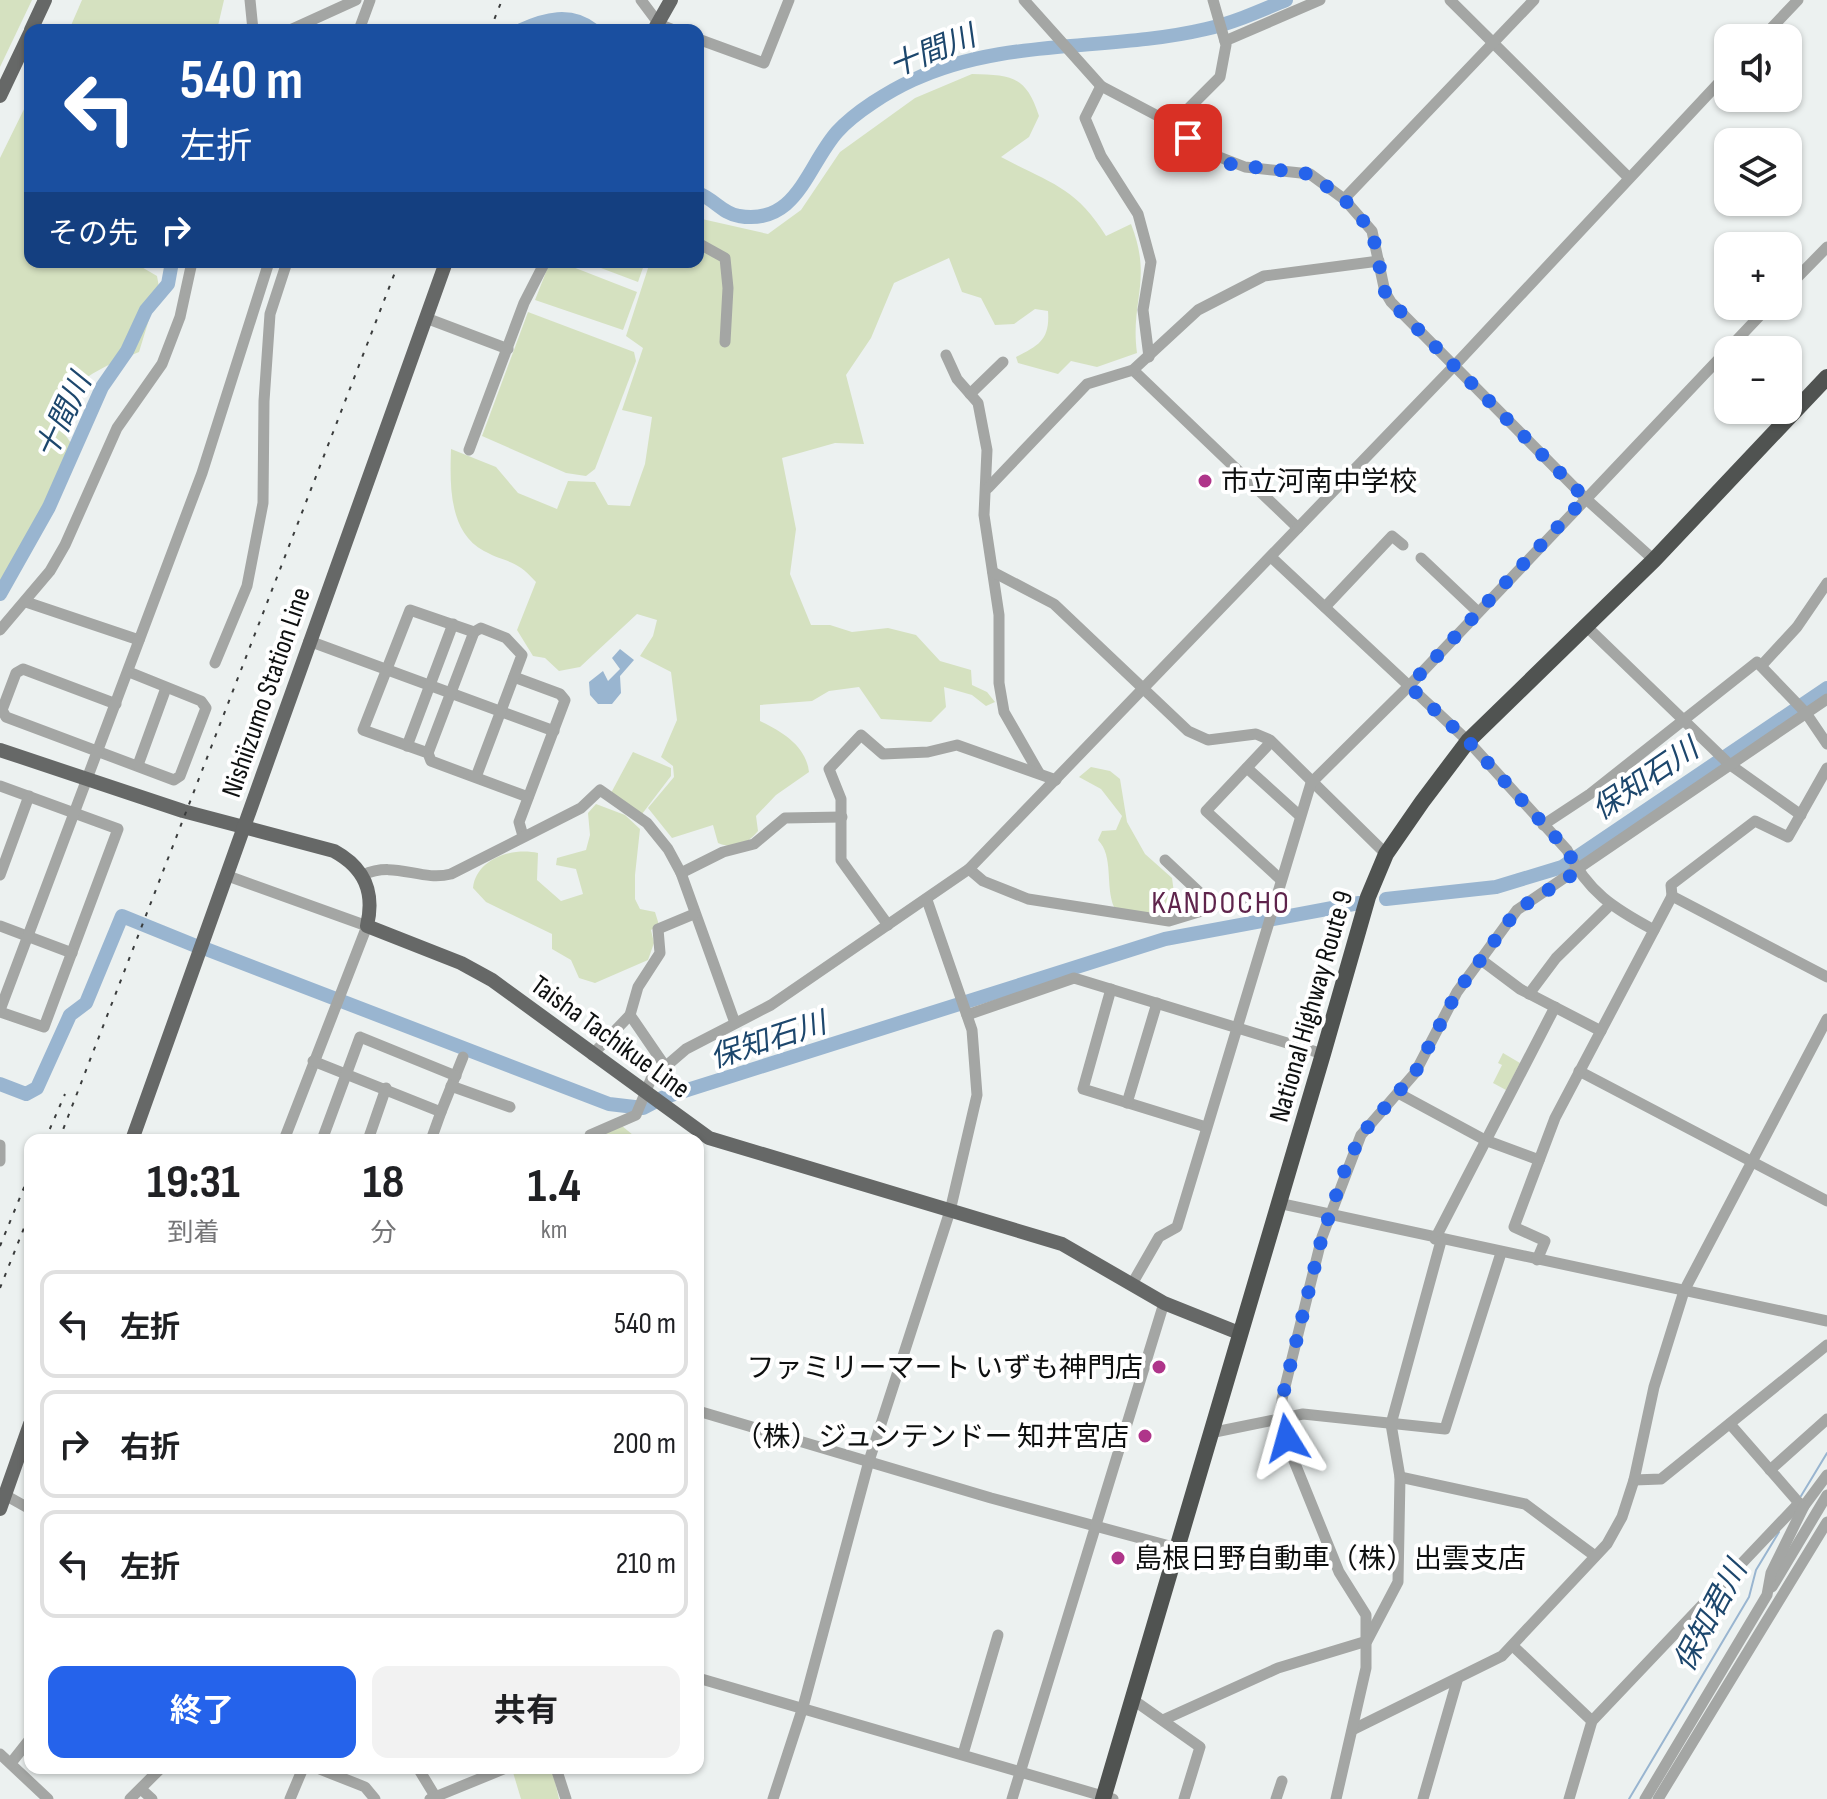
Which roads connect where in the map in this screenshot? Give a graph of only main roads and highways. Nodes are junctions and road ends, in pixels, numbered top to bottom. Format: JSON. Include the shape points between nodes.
{"nodes":[{"id":1,"x":45,"y":0,"type":"edge"},
{"id":2,"x":671,"y":0,"type":"edge"},
{"id":3,"x":34,"y":24,"type":"edge"},
{"id":4,"x":658,"y":24,"type":"edge"},
{"id":5,"x":24,"y":46,"type":"edge"},
{"id":6,"x":0,"y":96,"type":"edge"},
{"id":7,"x":444,"y":268,"type":"edge"},
{"id":8,"x":1827,"y":377,"type":"edge"},
{"id":9,"x":0,"y":750,"type":"edge"},
{"id":10,"x":245,"y":828,"type":"junction"},
{"id":11,"x":134,"y":1134,"type":"edge"},
{"id":12,"x":1239,"y":1333,"type":"junction"},
{"id":13,"x":24,"y":1441,"type":"edge"},
{"id":14,"x":2,"y":1502,"type":"edge"},
{"id":15,"x":1106,"y":1798,"type":"edge"}],
"edges":[{"from":1,"to":3,"type":"main road"},
{"from":2,"to":4,"type":"main road"},
{"from":5,"to":6,"type":"main road"},
{"from":7,"to":10,"type":"main road","name":"Nishiizumo Station Line"},
{"from":8,"to":12,"type":"highway","name":"National Highway Route 9","via":[[1654,560],[1468,741],[1386,854],[1346,965]]},
{"from":9,"to":10,"type":"main road"},
{"from":10,"to":11,"type":"main road","name":"Nishiizumo Station Line"},
{"from":10,"to":12,"type":"main road","name":"Taisha Tachikue Line","via":[[334,851],[354,864],[371,897],[367,926],[492,980],[649,1100],[728,1146],[1062,1244],[1164,1303]]},
{"from":12,"to":15,"type":"highway","name":"National Highway Route 9"},
{"from":13,"to":14,"type":"main road"}]}
